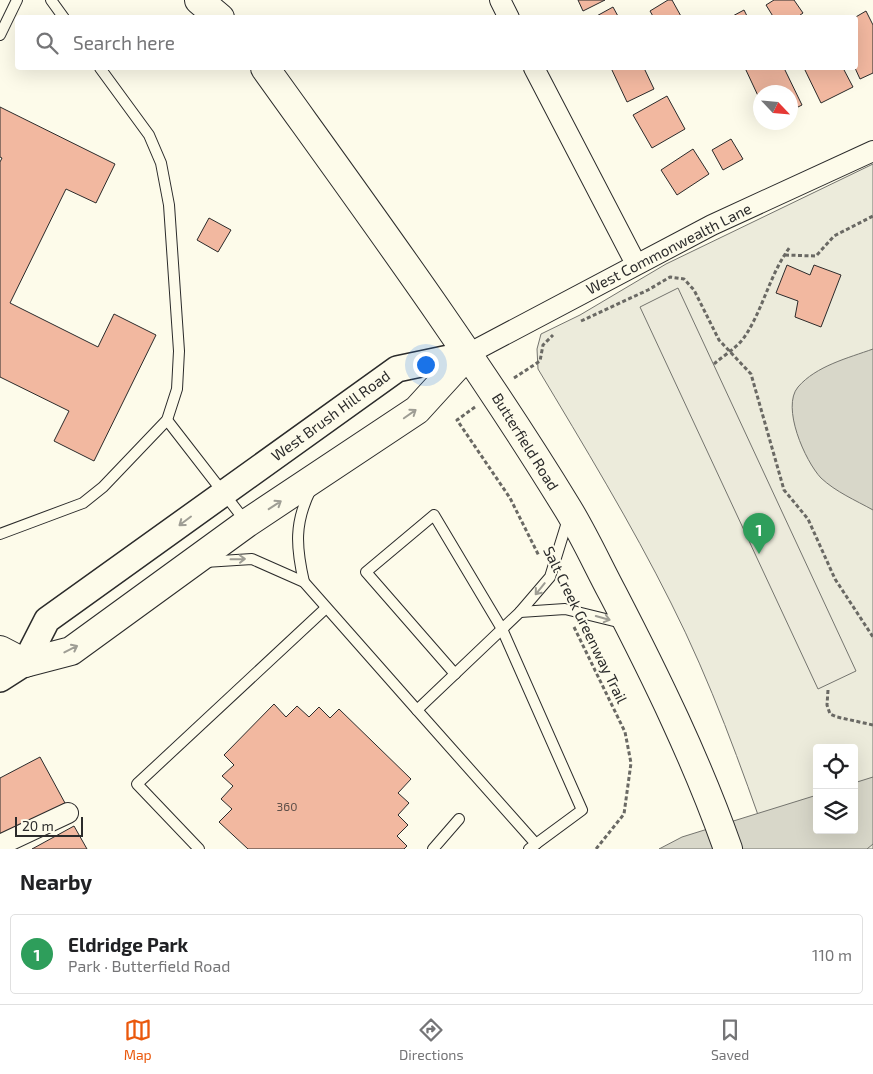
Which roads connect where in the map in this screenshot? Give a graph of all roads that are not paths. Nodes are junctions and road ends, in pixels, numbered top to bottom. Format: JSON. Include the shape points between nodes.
{"nodes":[{"id":1,"x":17,"y":0,"type":"edge"},
{"id":2,"x":51,"y":0,"type":"edge"},
{"id":3,"x":199,"y":0,"type":"edge"},
{"id":4,"x":228,"y":0,"type":"edge"},
{"id":5,"x":500,"y":0,"type":"edge"},
{"id":6,"x":62,"y":15,"type":"edge"},
{"id":7,"x":216,"y":15,"type":"edge"},
{"id":8,"x":235,"y":15,"type":"edge"},
{"id":9,"x":508,"y":15,"type":"edge"},
{"id":10,"x":0,"y":35,"type":"edge"},
{"id":11,"x":101,"y":70,"type":"edge"},
{"id":12,"x":266,"y":70,"type":"edge"},
{"id":13,"x":535,"y":70,"type":"edge"},
{"id":14,"x":873,"y":151,"type":"edge"},
{"id":15,"x":636,"y":264,"type":"junction"},
{"id":16,"x":468,"y":354,"type":"junction"},
{"id":17,"x":167,"y":420,"type":"junction"},
{"id":18,"x":316,"y":478,"type":"junction"},
{"id":19,"x":224,"y":492,"type":"junction"},
{"id":20,"x":570,"y":512,"type":"junction"},
{"id":21,"x":247,"y":523,"type":"junction"},
{"id":22,"x":0,"y":534,"type":"edge"},
{"id":23,"x":189,"y":564,"type":"junction"},
{"id":24,"x":304,"y":582,"type":"junction"},
{"id":25,"x":326,"y":608,"type":"junction"},
{"id":26,"x":520,"y":612,"type":"junction"},
{"id":27,"x":629,"y":626,"type":"junction"},
{"id":28,"x":502,"y":629,"type":"junction"},
{"id":29,"x":0,"y":650,"type":"edge"},
{"id":30,"x":25,"y":663,"type":"junction"},
{"id":31,"x":455,"y":674,"type":"junction"},
{"id":32,"x":0,"y":679,"type":"edge"},
{"id":33,"x":417,"y":710,"type":"junction"},
{"id":34,"x":68,"y":813,"type":"dead end"},
{"id":35,"x":459,"y":819,"type":"dead end"},
{"id":36,"x":0,"y":845,"type":"edge"},
{"id":37,"x":532,"y":847,"type":"edge"},
{"id":38,"x":199,"y":849,"type":"edge"},
{"id":39,"x":433,"y":849,"type":"edge"},
{"id":40,"x":728,"y":849,"type":"edge"}],
"edges":[{"from":1,"to":10,"type":"lane"},
{"from":2,"to":6,"type":"lane"},
{"from":3,"to":7,"type":"main road"},
{"from":4,"to":8,"type":"main road"},
{"from":5,"to":9,"type":"street"},
{"from":11,"to":17,"type":"lane","via":[[149,135],[169,205],[179,352],[177,389]]},
{"from":12,"to":16,"type":"main road","name":"Butterfield Road"},
{"from":13,"to":15,"type":"street"},
{"from":14,"to":15,"type":"street","name":"West Commonwealth Lane"},
{"from":15,"to":16,"type":"street","name":"West Commonwealth Lane"},
{"from":18,"to":16,"type":"main road","one_way":true,"via":[[417,410]]},
{"from":16,"to":19,"type":"street","name":"West Brush Hill Road","via":[[397,368]]},
{"from":16,"to":20,"type":"main road","name":"Butterfield Road"},
{"from":17,"to":19,"type":"lane"},
{"from":17,"to":22,"type":"lane","via":[[83,503]]},
{"from":21,"to":18,"type":"main road","one_way":true},
{"from":18,"to":24,"type":"lane","via":[[302,505],[297,530],[298,559]]},
{"from":19,"to":21,"type":"lane"},
{"from":19,"to":30,"type":"street","name":"West Brush Hill Road","one_way":true,"via":[[47,620]]},
{"from":20,"to":26,"type":"lane","one_way":true,"via":[[550,577]]},
{"from":20,"to":27,"type":"main road","name":"Butterfield Road"},
{"from":21,"to":23,"type":"main road"},
{"from":23,"to":24,"type":"lane","one_way":true,"via":[[252,560]]},
{"from":30,"to":23,"type":"main road","one_way":true,"via":[[70,651]]},
{"from":24,"to":25,"type":"lane"},
{"from":25,"to":33,"type":"lane"},
{"from":25,"to":38,"type":"lane","via":[[137,784]]},
{"from":26,"to":27,"type":"lane","one_way":true,"via":[[565,609]]},
{"from":26,"to":28,"type":"lane"},
{"from":27,"to":40,"type":"main road","name":"Butterfield Road","via":[[712,804]]},
{"from":28,"to":31,"type":"lane"},
{"from":28,"to":31,"type":"lane","via":[[434,515],[366,572]]},
{"from":28,"to":37,"type":"lane","via":[[582,810]]},
{"from":29,"to":30,"type":"main road"},
{"from":30,"to":32,"type":"street"},
{"from":31,"to":33,"type":"lane"},
{"from":33,"to":37,"type":"lane"},
{"from":34,"to":36,"type":"street"},
{"from":35,"to":39,"type":"lane"}]}
